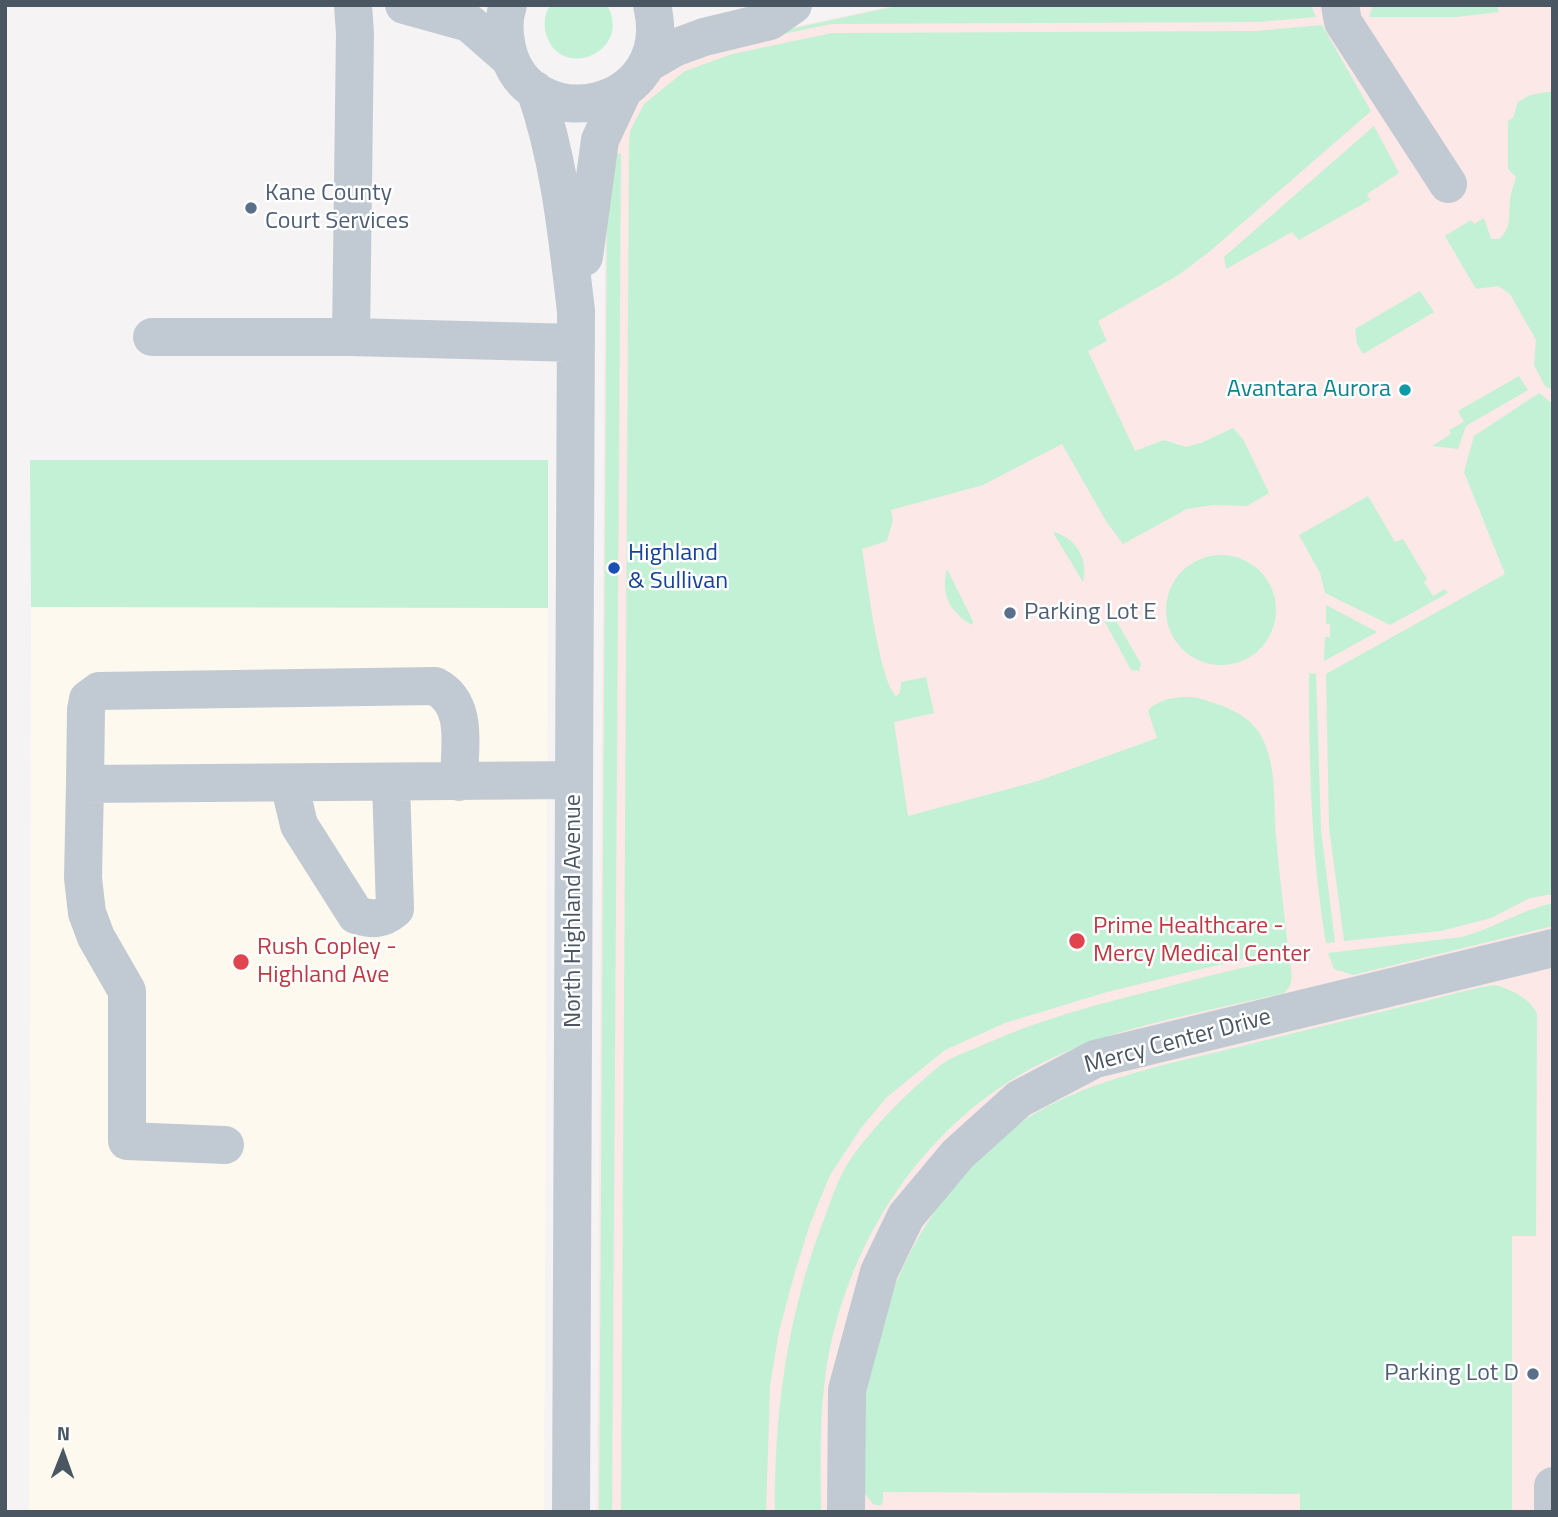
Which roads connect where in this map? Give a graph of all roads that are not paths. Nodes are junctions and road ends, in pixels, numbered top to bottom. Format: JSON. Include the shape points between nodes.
{"nodes":[{"id":1,"x":353,"y":5,"type":"edge"},
{"id":2,"x":404,"y":5,"type":"edge"},
{"id":3,"x":508,"y":5,"type":"edge"},
{"id":4,"x":652,"y":5,"type":"edge"},
{"id":5,"x":793,"y":5,"type":"edge"},
{"id":6,"x":1340,"y":5,"type":"edge"},
{"id":7,"x":509,"y":58,"type":"junction"},
{"id":8,"x":648,"y":63,"type":"junction"},
{"id":9,"x":535,"y":90,"type":"junction"},
{"id":10,"x":622,"y":93,"type":"junction"},
{"id":11,"x":1448,"y":184,"type":"dead end"},
{"id":12,"x":576,"y":327,"type":"junction"},
{"id":13,"x":152,"y":337,"type":"dead end"},
{"id":14,"x":351,"y":337,"type":"junction"},
{"id":15,"x":575,"y":780,"type":"junction"},
{"id":16,"x":391,"y":782,"type":"junction"},
{"id":17,"x":459,"y":782,"type":"junction"},
{"id":18,"x":289,"y":783,"type":"junction"},
{"id":19,"x":85,"y":784,"type":"junction"},
{"id":20,"x":1553,"y":948,"type":"edge"},
{"id":21,"x":225,"y":1145,"type":"dead end"},
{"id":22,"x":1553,"y":1486,"type":"edge"},
{"id":23,"x":571,"y":1512,"type":"edge"},
{"id":24,"x":846,"y":1512,"type":"edge"},
{"id":25,"x":1553,"y":1512,"type":"edge"}],
"edges":[{"from":1,"to":14,"type":"street"},
{"from":2,"to":7,"type":"street","via":[[469,23]]},
{"from":3,"to":7,"type":"street","via":[[504,33]]},
{"from":4,"to":8,"type":"street","via":[[655,41]]},
{"from":5,"to":8,"type":"street","via":[[770,22],[704,37]]},
{"from":6,"to":11,"type":"street","via":[[1343,22]]},
{"from":7,"to":9,"type":"street"},
{"from":8,"to":10,"type":"street","name":"North Highland Avenue"},
{"from":9,"to":10,"type":"street","via":[[578,104]]},
{"from":9,"to":12,"type":"street","name":"North Highland Avenue","via":[[563,199]]},
{"from":10,"to":12,"type":"street","name":"North Highland Avenue","via":[[600,140]]},
{"from":12,"to":14,"type":"street"},
{"from":12,"to":15,"type":"street","name":"North Highland Avenue"},
{"from":13,"to":14,"type":"street"},
{"from":15,"to":17,"type":"street"},
{"from":15,"to":23,"type":"street","name":"North Highland Avenue"},
{"from":16,"to":17,"type":"street"},
{"from":16,"to":18,"type":"street"},
{"from":16,"to":18,"type":"street","via":[[395,909],[372,919],[356,915],[299,825]]},
{"from":17,"to":19,"type":"street","via":[[460,715],[445,691],[435,686],[99,691],[89,699],[86,710]]},
{"from":18,"to":19,"type":"street"},
{"from":19,"to":21,"type":"street","via":[[87,913],[127,991],[127,1141]]},
{"from":20,"to":24,"type":"street","name":"Mercy Center Drive","via":[[1095,1059],[1019,1099],[958,1153],[906,1216],[879,1272],[847,1390]]},
{"from":22,"to":25,"type":"street"}]}
